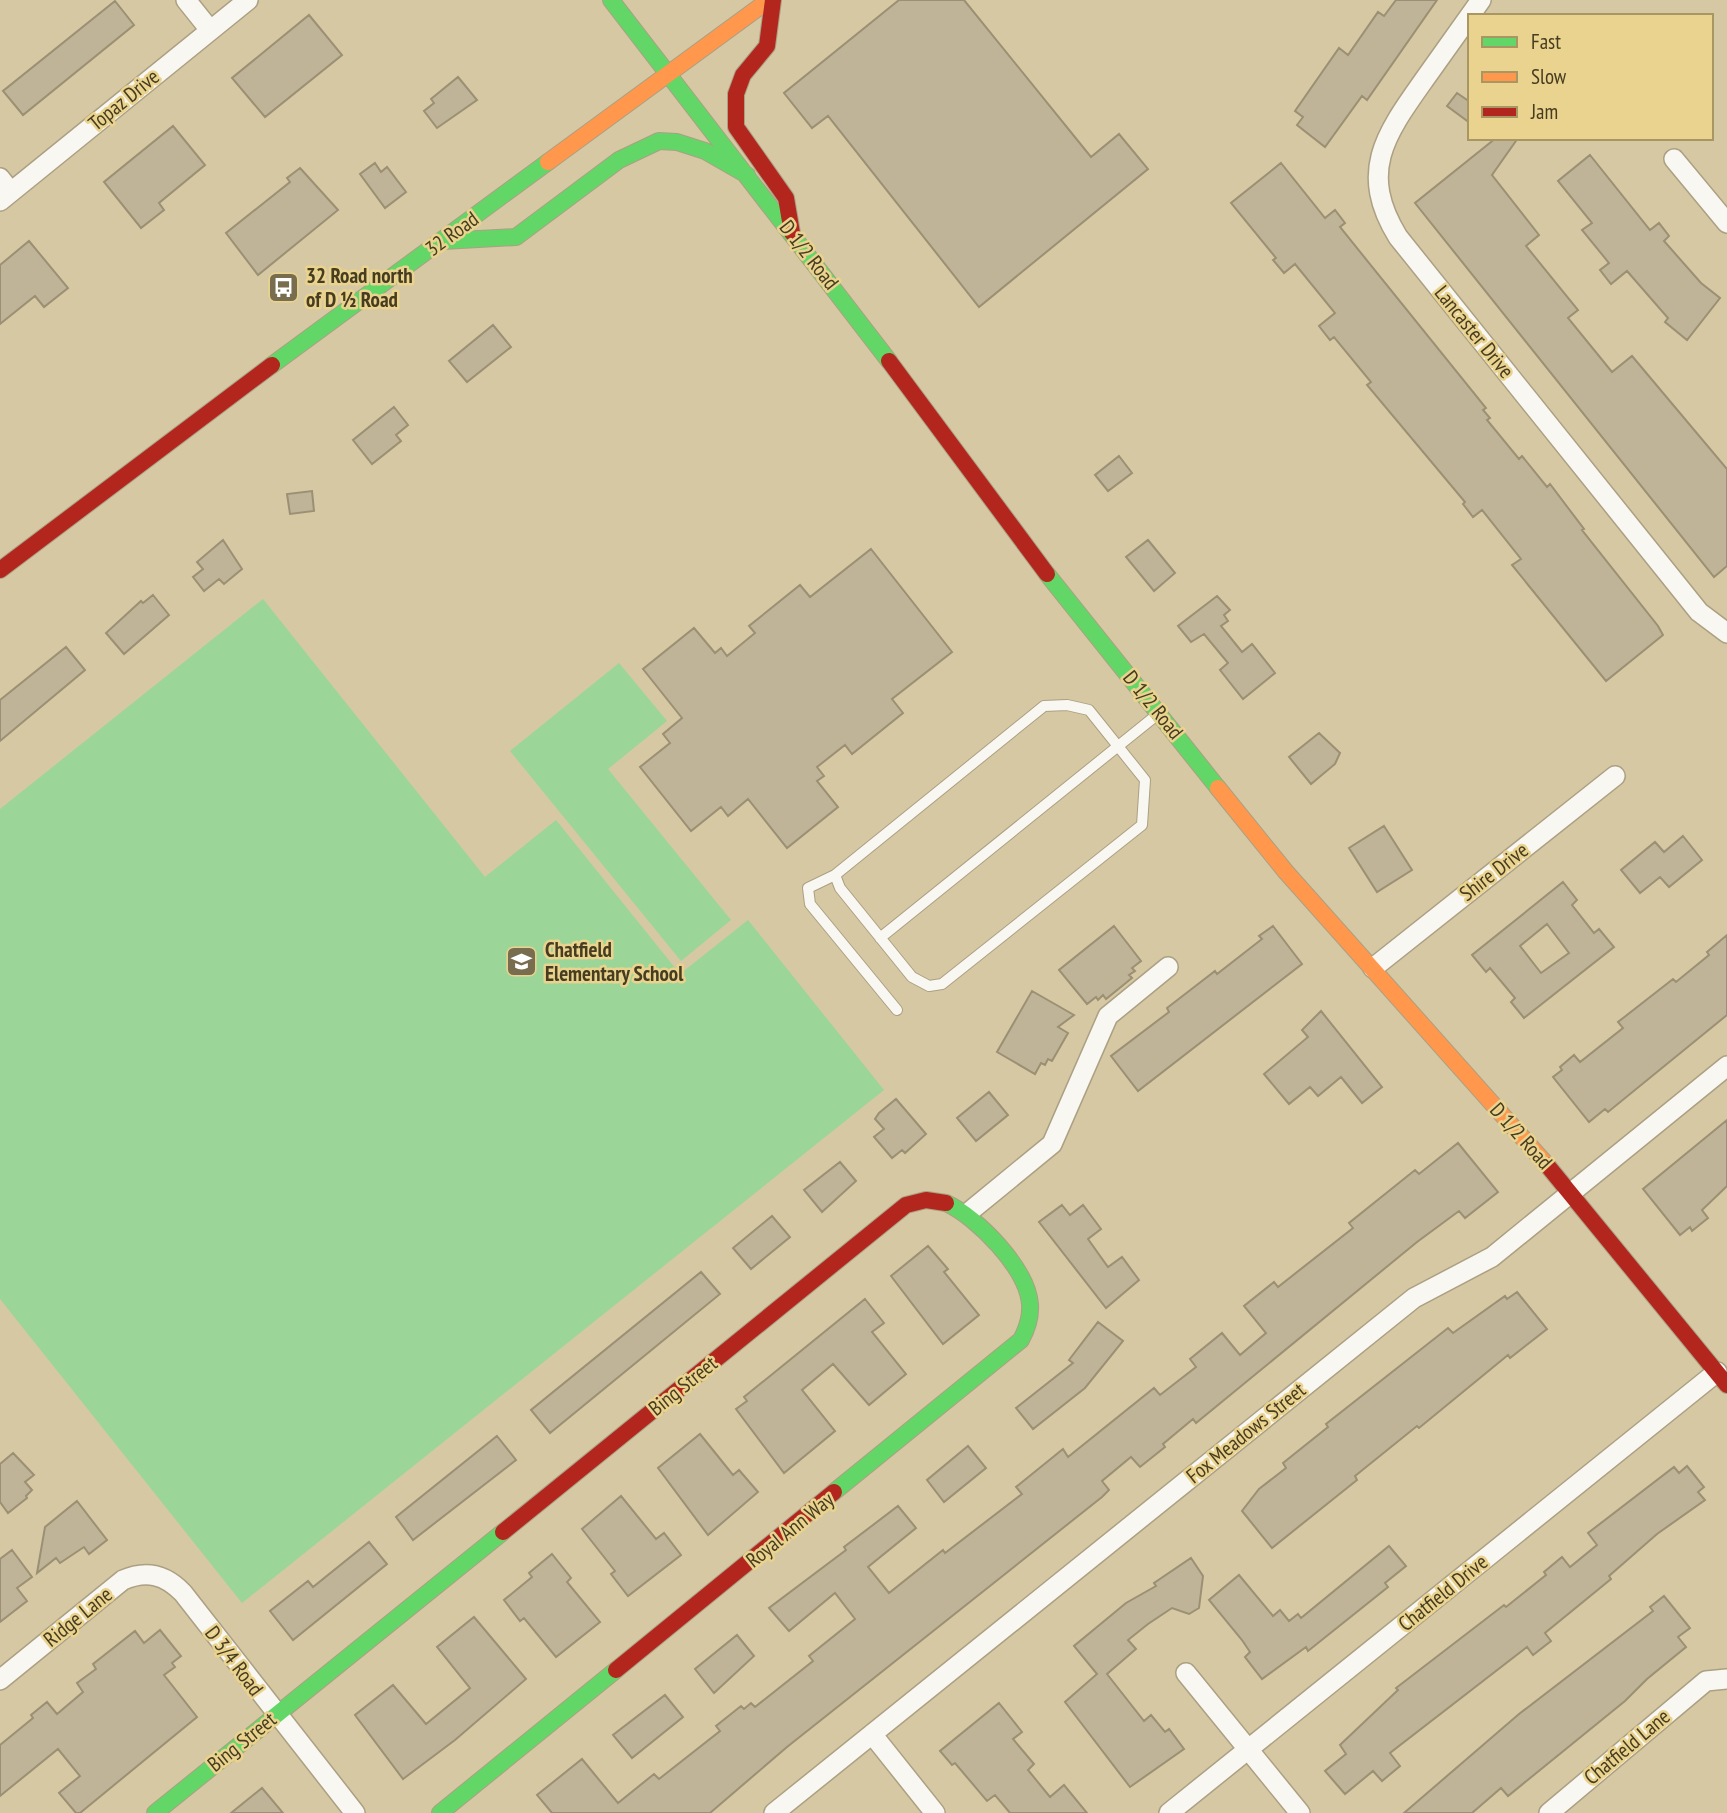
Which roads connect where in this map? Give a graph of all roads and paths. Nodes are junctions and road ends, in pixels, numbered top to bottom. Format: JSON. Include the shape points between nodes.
{"nodes":[{"id":1,"x":186,"y":0,"type":"edge"},
{"id":2,"x":248,"y":0,"type":"edge"},
{"id":3,"x":611,"y":0,"type":"edge"},
{"id":4,"x":771,"y":0,"type":"edge"},
{"id":5,"x":1468,"y":19,"type":"edge"},
{"id":6,"x":210,"y":30,"type":"junction"},
{"id":7,"x":670,"y":75,"type":"junction"},
{"id":8,"x":1674,"y":159,"type":"dead end"},
{"id":9,"x":747,"y":175,"type":"junction"},
{"id":10,"x":4,"y":190,"type":"edge"},
{"id":11,"x":1727,"y":223,"type":"edge"},
{"id":12,"x":792,"y":233,"type":"junction"},
{"id":13,"x":443,"y":241,"type":"junction"},
{"id":14,"x":0,"y":570,"type":"edge"},
{"id":15,"x":1727,"y":633,"type":"edge"},
{"id":16,"x":1159,"y":713,"type":"junction"},
{"id":17,"x":1118,"y":746,"type":"junction"},
{"id":18,"x":1615,"y":776,"type":"dead end"},
{"id":19,"x":835,"y":875,"type":"junction"},
{"id":20,"x":880,"y":938,"type":"junction"},
{"id":21,"x":1168,"y":967,"type":"dead end"},
{"id":22,"x":1373,"y":968,"type":"junction"},
{"id":23,"x":897,"y":1010,"type":"dead end"},
{"id":24,"x":1727,"y":1066,"type":"edge"},
{"id":25,"x":1571,"y":1192,"type":"junction"},
{"id":26,"x":969,"y":1213,"type":"junction"},
{"id":27,"x":1722,"y":1379,"type":"edge"},
{"id":28,"x":164,"y":1577,"type":"joint"},
{"id":29,"x":1186,"y":1673,"type":"dead end"},
{"id":30,"x":1727,"y":1679,"type":"edge"},
{"id":31,"x":0,"y":1680,"type":"edge"},
{"id":32,"x":276,"y":1715,"type":"junction"},
{"id":33,"x":872,"y":1734,"type":"junction"},
{"id":34,"x":1248,"y":1750,"type":"junction"},
{"id":35,"x":155,"y":1813,"type":"edge"},
{"id":36,"x":355,"y":1813,"type":"edge"},
{"id":37,"x":440,"y":1813,"type":"edge"},
{"id":38,"x":774,"y":1813,"type":"edge"},
{"id":39,"x":935,"y":1813,"type":"edge"},
{"id":40,"x":1169,"y":1813,"type":"edge"},
{"id":41,"x":1300,"y":1813,"type":"edge"},
{"id":42,"x":1549,"y":1813,"type":"edge"}],
"edges":[{"from":1,"to":6,"type":"street"},
{"from":2,"to":6,"type":"street","name":"Topaz Drive"},
{"from":3,"to":7,"type":"main road","name":"D 1/2 Road"},
{"from":4,"to":7,"type":"main road","name":"32 Road"},
{"from":4,"to":12,"type":"main road","via":[[767,46],[743,75],[736,94],[736,127],[786,198]]},
{"from":5,"to":15,"type":"street","name":"Lancaster Drive","via":[[1387,135],[1378,175],[1382,207],[1398,237],[1699,612]]},
{"from":6,"to":10,"type":"street","name":"Topaz Drive"},
{"from":7,"to":9,"type":"main road","name":"D 1/2 Road"},
{"from":7,"to":13,"type":"main road","name":"32 Road"},
{"from":8,"to":11,"type":"street"},
{"from":9,"to":12,"type":"main road","name":"D 1/2 Road"},
{"from":9,"to":13,"type":"main road","via":[[705,151],[659,141],[619,160],[516,237]]},
{"from":12,"to":16,"type":"main road","name":"D 1/2 Road","via":[[1020,540]]},
{"from":13,"to":14,"type":"main road","name":"32 Road","via":[[122,475]]},
{"from":16,"to":17,"type":"lane"},
{"from":16,"to":22,"type":"main road","name":"D 1/2 Road","via":[[1286,872]]},
{"from":17,"to":19,"type":"lane","via":[[1089,710],[1044,706]]},
{"from":17,"to":20,"type":"lane"},
{"from":17,"to":20,"type":"lane","via":[[1145,780],[1142,825],[942,984],[929,986],[912,977]]},
{"from":18,"to":22,"type":"street","name":"Shire Drive"},
{"from":19,"to":20,"type":"lane"},
{"from":19,"to":23,"type":"lane","via":[[808,888],[810,904]]},
{"from":21,"to":26,"type":"street","via":[[1108,1016],[1052,1144]]},
{"from":22,"to":25,"type":"main road","name":"D 1/2 Road"},
{"from":24,"to":25,"type":"street","name":"Fox Meadows Street"},
{"from":25,"to":27,"type":"main road","name":"D 1/2 Road"},
{"from":25,"to":33,"type":"street","name":"Fox Meadows Street","via":[[1492,1256],[1414,1298]]},
{"from":26,"to":32,"type":"main road","name":"Bing Street","via":[[941,1199],[906,1205]]},
{"from":26,"to":37,"type":"main road","name":"Royal Ann Way","via":[[1029,1294],[1031,1320],[1021,1340]]},
{"from":27,"to":34,"type":"street","name":"Chatfield Drive"},
{"from":28,"to":31,"type":"street","name":"Ridge Lane","via":[[142,1574],[123,1580]]},
{"from":28,"to":32,"type":"street","name":"D 3/4 Road","via":[[183,1593]]},
{"from":29,"to":34,"type":"street"},
{"from":30,"to":42,"type":"street","name":"Chatfield Lane","via":[[1706,1681]]},
{"from":32,"to":35,"type":"main road","name":"Bing Street"},
{"from":32,"to":36,"type":"street","name":"D 3/4 Road"},
{"from":33,"to":38,"type":"street","name":"Fox Meadows Street"},
{"from":33,"to":39,"type":"street"},
{"from":34,"to":40,"type":"street","name":"Chatfield Drive"},
{"from":34,"to":41,"type":"street"}]}
